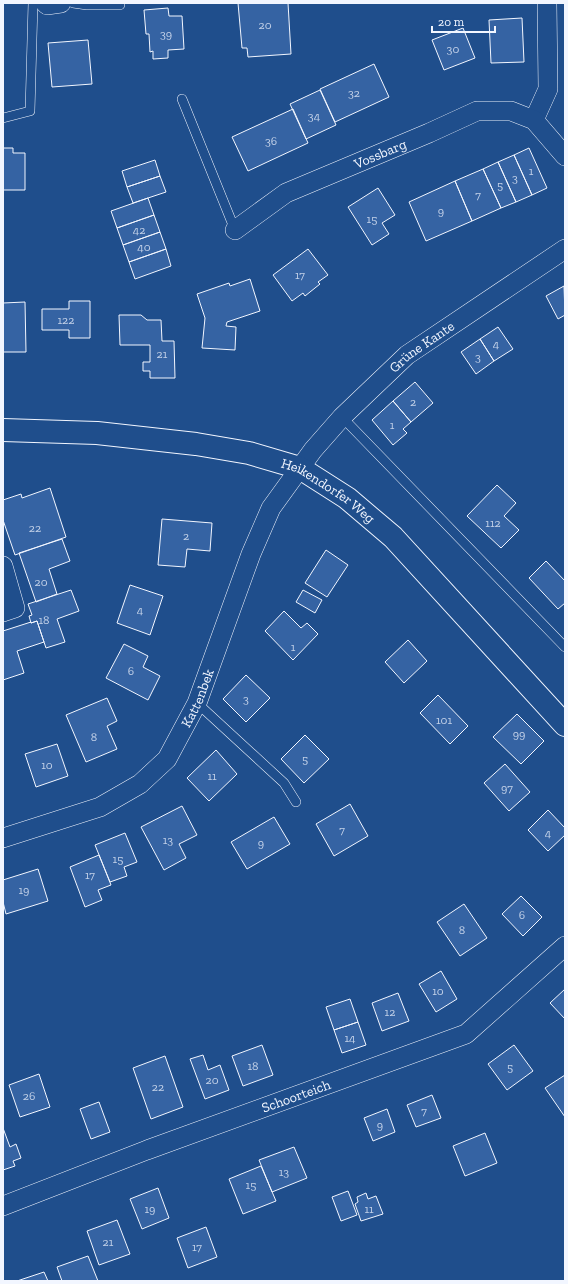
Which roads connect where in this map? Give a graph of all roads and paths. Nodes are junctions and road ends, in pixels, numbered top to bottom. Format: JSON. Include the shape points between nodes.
{"nodes":[{"id":1,"x":33,"y":3,"type":"edge"},
{"id":2,"x":45,"y":3,"type":"edge"},
{"id":3,"x":61,"y":3,"type":"edge"},
{"id":4,"x":73,"y":3,"type":"edge"},
{"id":5,"x":547,"y":3,"type":"edge"},
{"id":6,"x":120,"y":5,"type":"dead end"},
{"id":7,"x":182,"y":98,"type":"dead end"},
{"id":8,"x":3,"y":118,"type":"edge"},
{"id":9,"x":534,"y":120,"type":"junction"},
{"id":10,"x":565,"y":156,"type":"edge"},
{"id":11,"x":235,"y":230,"type":"joint"},
{"id":12,"x":565,"y":249,"type":"edge"},
{"id":13,"x":342,"y":417,"type":"junction"},
{"id":14,"x":3,"y":430,"type":"edge"},
{"id":15,"x":300,"y":468,"type":"junction"},
{"id":16,"x":3,"y":566,"type":"edge"},
{"id":17,"x":3,"y":612,"type":"edge"},
{"id":18,"x":565,"y":647,"type":"edge"},
{"id":19,"x":197,"y":703,"type":"junction"},
{"id":20,"x":565,"y":725,"type":"edge"},
{"id":21,"x":296,"y":802,"type":"dead end"},
{"id":22,"x":3,"y":838,"type":"edge"},
{"id":23,"x":565,"y":946,"type":"edge"},
{"id":24,"x":3,"y":1206,"type":"edge"}],
"edges":[{"from":1,"to":8,"type":"lane","via":[[30,111]]},
{"from":2,"to":3,"type":"street"},
{"from":4,"to":6,"type":"lane"},
{"from":5,"to":9,"type":"street","via":[[548,89]]},
{"from":7,"to":11,"type":"lane"},
{"from":9,"to":10,"type":"street","name":"Vossbarg"},
{"from":9,"to":11,"type":"street","name":"Vossbarg","via":[[511,111],[477,111],[286,193]]},
{"from":12,"to":13,"type":"street","name":"Grüne Kante","via":[[408,355]]},
{"from":13,"to":15,"type":"street","name":"Grüne Kante"},
{"from":13,"to":18,"type":"lane"},
{"from":14,"to":15,"type":"street","name":"Heikendorfer Weg","via":[[97,433],[196,444],[249,452]]},
{"from":15,"to":19,"type":"street","name":"Kattenbek","via":[[271,508],[259,534]]},
{"from":15,"to":20,"type":"street","name":"Heikendorfer Weg","via":[[347,498],[393,537]]},
{"from":16,"to":17,"type":"street","via":[[15,608]]},
{"from":19,"to":21,"type":"lane","via":[[284,783]]},
{"from":19,"to":22,"type":"street","name":"Kattenbek","via":[[167,759],[140,784],[100,807]]},
{"from":23,"to":24,"type":"street","name":"Schoorteich","via":[[466,1034],[148,1150]]}]}
